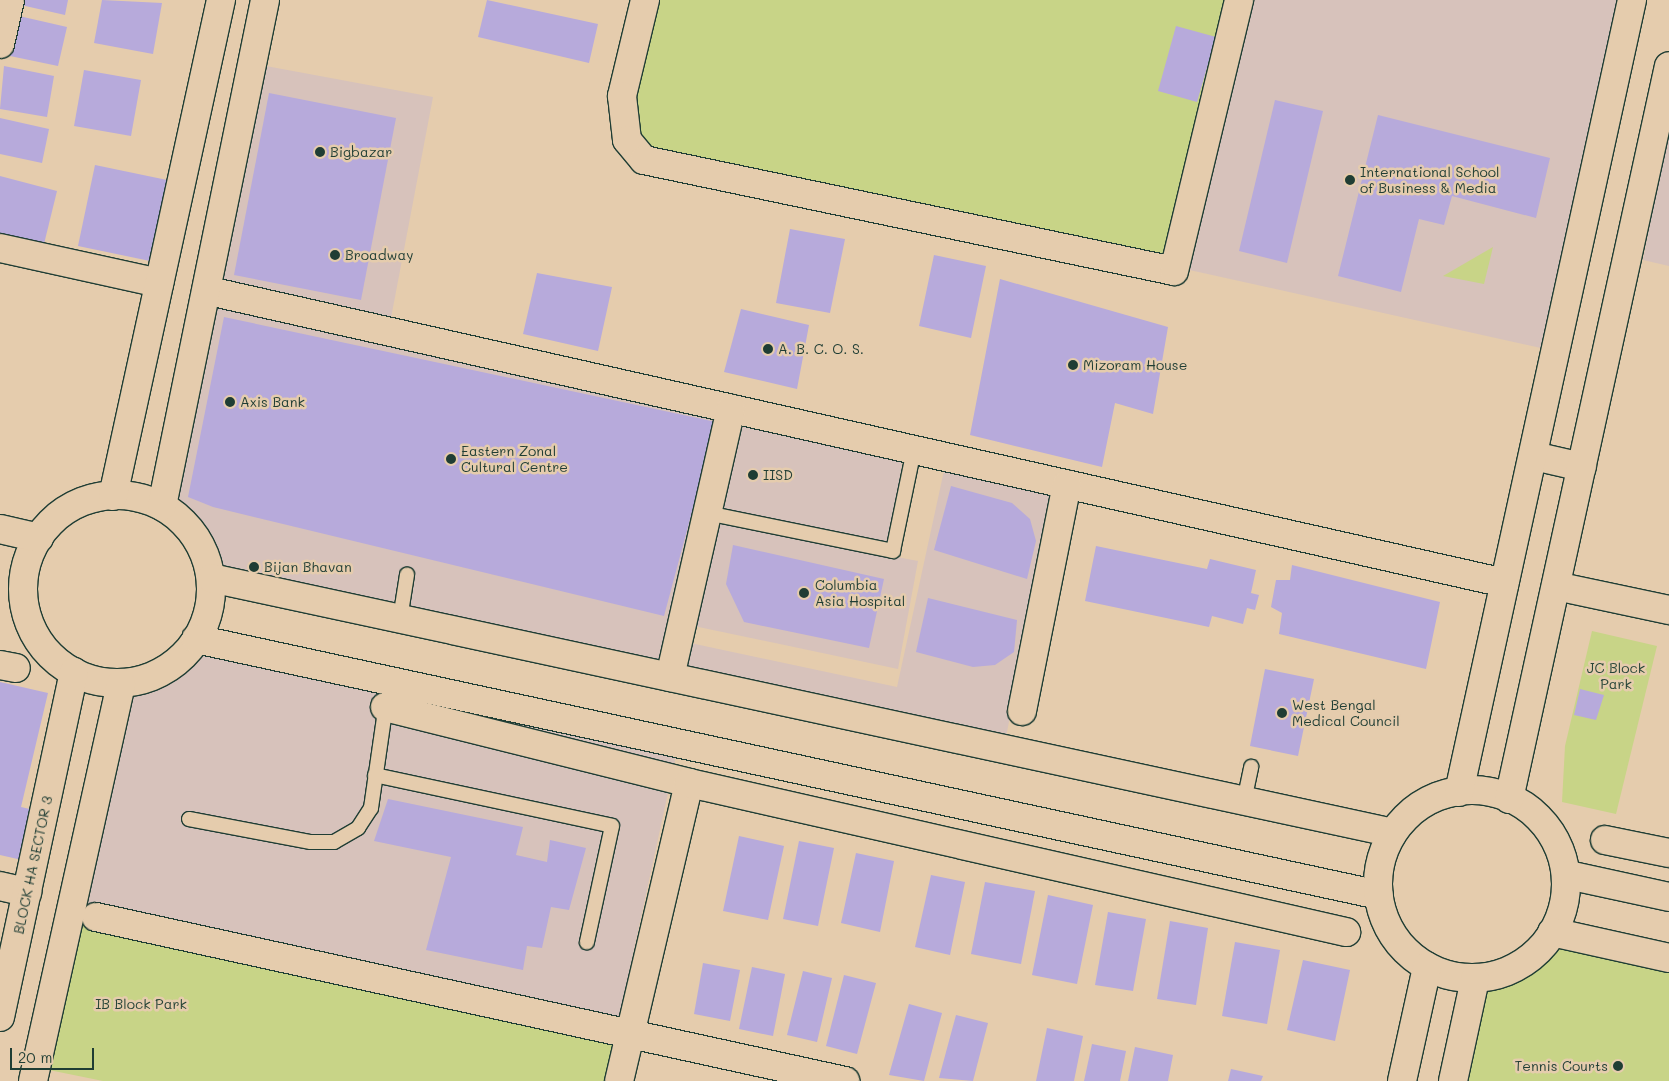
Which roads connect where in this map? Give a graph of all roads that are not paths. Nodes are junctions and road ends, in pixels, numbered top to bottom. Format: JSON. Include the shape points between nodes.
{"nodes":[{"id":1,"x":10,"y":0,"type":"edge"},
{"id":2,"x":221,"y":0,"type":"edge"},
{"id":3,"x":265,"y":0,"type":"edge"},
{"id":4,"x":645,"y":0,"type":"edge"},
{"id":5,"x":1239,"y":0,"type":"edge"},
{"id":6,"x":1632,"y":0,"type":"edge"},
{"id":7,"x":0,"y":44,"type":"edge"},
{"id":8,"x":1669,"y":66,"type":"edge"},
{"id":9,"x":0,"y":248,"type":"edge"},
{"id":10,"x":159,"y":283,"type":"junction"},
{"id":11,"x":209,"y":291,"type":"junction"},
{"id":12,"x":731,"y":409,"type":"junction"},
{"id":13,"x":914,"y":450,"type":"junction"},
{"id":14,"x":1534,"y":456,"type":"junction"},
{"id":15,"x":1582,"y":467,"type":"junction"},
{"id":16,"x":1067,"y":484,"type":"junction"},
{"id":17,"x":112,"y":496,"type":"junction"},
{"id":18,"x":162,"y":506,"type":"junction"},
{"id":19,"x":707,"y":513,"type":"junction"},
{"id":20,"x":0,"y":529,"type":"edge"},
{"id":21,"x":39,"y":538,"type":"junction"},
{"id":22,"x":408,"y":575,"type":"dead end"},
{"id":23,"x":211,"y":578,"type":"junction"},
{"id":24,"x":1505,"y":583,"type":"junction"},
{"id":25,"x":1556,"y":586,"type":"junction"},
{"id":26,"x":12,"y":594,"type":"edge"},
{"id":27,"x":1669,"y":610,"type":"edge"},
{"id":28,"x":400,"y":619,"type":"junction"},
{"id":29,"x":196,"y":639,"type":"junction"},
{"id":30,"x":74,"y":672,"type":"junction"},
{"id":31,"x":670,"y":677,"type":"junction"},
{"id":32,"x":121,"y":684,"type":"junction"},
{"id":33,"x":388,"y":694,"type":"junction"},
{"id":34,"x":1022,"y":711,"type":"dead end"},
{"id":35,"x":1251,"y":767,"type":"dead end"},
{"id":36,"x":375,"y":775,"type":"junction"},
{"id":37,"x":689,"y":783,"type":"junction"},
{"id":38,"x":1459,"y":792,"type":"junction"},
{"id":39,"x":1509,"y":799,"type":"junction"},
{"id":40,"x":1244,"y":802,"type":"junction"},
{"id":41,"x":188,"y":819,"type":"dead end"},
{"id":42,"x":1393,"y":833,"type":"junction"},
{"id":43,"x":1605,"y":840,"type":"dead end"},
{"id":44,"x":1669,"y":853,"type":"edge"},
{"id":45,"x":1568,"y":876,"type":"junction"},
{"id":46,"x":0,"y":886,"type":"edge"},
{"id":47,"x":27,"y":892,"type":"junction"},
{"id":48,"x":1379,"y":896,"type":"junction"},
{"id":49,"x":1669,"y":898,"type":"edge"},
{"id":50,"x":96,"y":917,"type":"dead end"},
{"id":51,"x":1346,"y":932,"type":"dead end"},
{"id":52,"x":1552,"y":932,"type":"junction"},
{"id":53,"x":587,"y":942,"type":"dead end"},
{"id":54,"x":1669,"y":958,"type":"edge"},
{"id":55,"x":1427,"y":967,"type":"junction"},
{"id":56,"x":1475,"y":979,"type":"junction"},
{"id":57,"x":0,"y":1018,"type":"edge"},
{"id":58,"x":629,"y":1034,"type":"junction"},
{"id":59,"x":802,"y":1076,"type":"edge"},
{"id":60,"x":36,"y":1080,"type":"edge"},
{"id":61,"x":619,"y":1081,"type":"edge"},
{"id":62,"x":845,"y":1081,"type":"edge"},
{"id":63,"x":1402,"y":1081,"type":"edge"},
{"id":64,"x":1453,"y":1081,"type":"edge"}],
"edges":[{"from":1,"to":7,"type":"street"},
{"from":2,"to":10,"type":"street"},
{"from":3,"to":11,"type":"street"},
{"from":4,"to":5,"type":"street","via":[[622,96],[627,140],[644,160],[1174,271]]},
{"from":6,"to":14,"type":"street"},
{"from":8,"to":15,"type":"street"},
{"from":9,"to":10,"type":"street"},
{"from":10,"to":17,"type":"street"},
{"from":11,"to":12,"type":"street"},
{"from":11,"to":18,"type":"street"},
{"from":12,"to":13,"type":"street"},
{"from":12,"to":19,"type":"street"},
{"from":13,"to":16,"type":"street"},
{"from":13,"to":19,"type":"lane","via":[[893,552]]},
{"from":14,"to":15,"type":"street"},
{"from":14,"to":24,"type":"street"},
{"from":15,"to":25,"type":"street"},
{"from":16,"to":24,"type":"street"},
{"from":16,"to":34,"type":"street"},
{"from":17,"to":18,"type":"street","via":[[131,495]]},
{"from":17,"to":21,"type":"street","via":[[97,496],[67,509]]},
{"from":18,"to":23,"type":"street","via":[[187,526],[204,554]]},
{"from":19,"to":31,"type":"street"},
{"from":20,"to":21,"type":"street"},
{"from":21,"to":26,"type":"street"},
{"from":22,"to":28,"type":"lane"},
{"from":23,"to":28,"type":"street"},
{"from":23,"to":29,"type":"street","via":[[208,616]]},
{"from":24,"to":38,"type":"street"},
{"from":25,"to":27,"type":"street"},
{"from":25,"to":39,"type":"street"},
{"from":26,"to":30,"type":"street","via":[[45,650]]},
{"from":28,"to":31,"type":"street"},
{"from":29,"to":32,"type":"street","via":[[175,664],[146,679]]},
{"from":29,"to":33,"type":"street"},
{"from":30,"to":32,"type":"street"},
{"from":30,"to":47,"type":"street","name":"BLOCK HA SECTOR 3"},
{"from":31,"to":40,"type":"street"},
{"from":32,"to":60,"type":"street"},
{"from":33,"to":36,"type":"lane"},
{"from":33,"to":37,"type":"street"},
{"from":33,"to":48,"type":"street"},
{"from":35,"to":40,"type":"lane"},
{"from":36,"to":41,"type":"lane","via":[[371,808],[358,828],[334,842],[311,842]]},
{"from":36,"to":53,"type":"lane","via":[[612,826]]},
{"from":37,"to":51,"type":"street"},
{"from":37,"to":58,"type":"street"},
{"from":38,"to":39,"type":"street","via":[[1485,791]]},
{"from":38,"to":42,"type":"street","via":[[1421,804]]},
{"from":39,"to":45,"type":"street","via":[[1541,821]]},
{"from":40,"to":42,"type":"street"},
{"from":42,"to":48,"type":"street","via":[[1382,855]]},
{"from":43,"to":44,"type":"street"},
{"from":45,"to":49,"type":"street"},
{"from":45,"to":52,"type":"street","via":[[1563,912]]},
{"from":46,"to":47,"type":"street"},
{"from":47,"to":57,"type":"street","name":"BLOCK HA SECTOR 3"},
{"from":48,"to":55,"type":"street","via":[[1383,917],[1400,946]]},
{"from":50,"to":58,"type":"street"},
{"from":52,"to":54,"type":"street"},
{"from":52,"to":56,"type":"street","via":[[1529,959],[1500,974]]},
{"from":55,"to":56,"type":"street"},
{"from":55,"to":63,"type":"street"},
{"from":56,"to":64,"type":"street"},
{"from":58,"to":59,"type":"street"},
{"from":58,"to":61,"type":"street"},
{"from":59,"to":62,"type":"street"}]}
